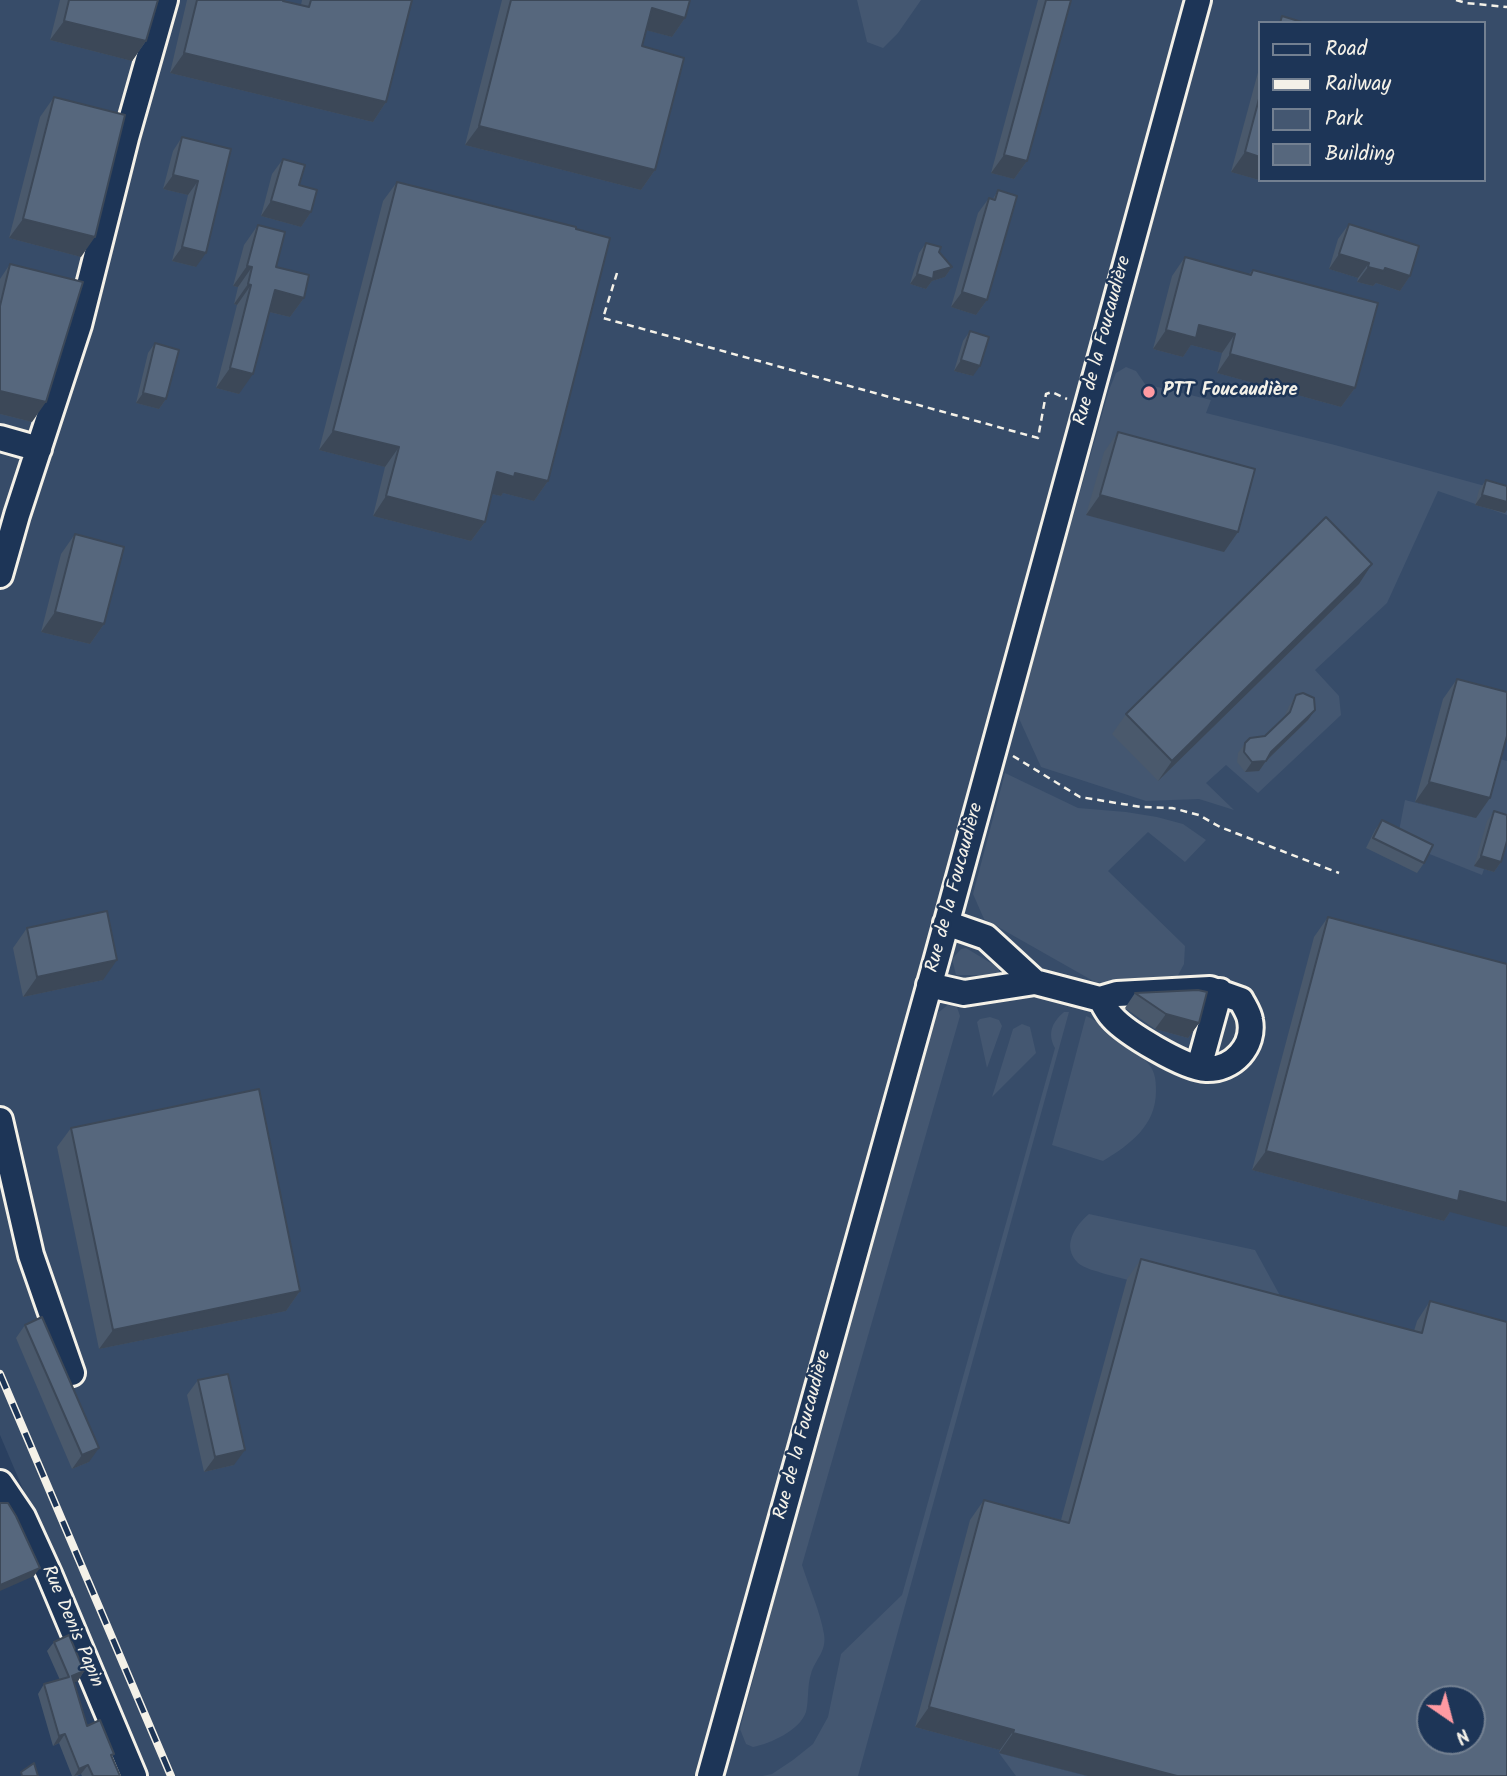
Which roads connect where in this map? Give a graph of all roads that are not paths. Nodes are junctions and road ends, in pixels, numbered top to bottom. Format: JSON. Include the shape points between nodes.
{"nodes":[{"id":1,"x":165,"y":0,"type":"edge"},
{"id":2,"x":1198,"y":0,"type":"edge"},
{"id":3,"x":0,"y":438,"type":"edge"},
{"id":4,"x":39,"y":449,"type":"junction"},
{"id":5,"x":0,"y":575,"type":"edge"},
{"id":6,"x":946,"y":923,"type":"junction"},
{"id":7,"x":1035,"y":982,"type":"junction"},
{"id":8,"x":929,"y":985,"type":"junction"},
{"id":9,"x":1220,"y":991,"type":"junction"},
{"id":10,"x":1100,"y":999,"type":"junction"},
{"id":11,"x":1199,"y":1067,"type":"junction"},
{"id":12,"x":0,"y":1120,"type":"edge"},
{"id":13,"x":72,"y":1373,"type":"dead end"},
{"id":14,"x":0,"y":1483,"type":"edge"},
{"id":15,"x":134,"y":1776,"type":"edge"},
{"id":16,"x":710,"y":1776,"type":"edge"}],
"edges":[{"from":1,"to":4,"type":"street","via":[[79,326]]},
{"from":2,"to":6,"type":"street","name":"Rue de la Foucaudière"},
{"from":3,"to":4,"type":"street"},
{"from":4,"to":5,"type":"street"},
{"from":6,"to":7,"type":"street","via":[[986,937]]},
{"from":6,"to":8,"type":"street","name":"Rue de la Foucaudière"},
{"from":7,"to":8,"type":"street","via":[[964,993]]},
{"from":7,"to":10,"type":"street"},
{"from":8,"to":16,"type":"street","name":"Rue de la Foucaudière"},
{"from":9,"to":10,"type":"street","via":[[1144,992]]},
{"from":9,"to":11,"type":"street"},
{"from":9,"to":11,"type":"street","via":[[1241,1000],[1250,1018],[1251,1035],[1235,1060],[1221,1067]]},
{"from":10,"to":11,"type":"street","via":[[1111,1017],[1133,1035]]},
{"from":12,"to":13,"type":"street","via":[[31,1255]]},
{"from":14,"to":15,"type":"street","name":"Rue Denis Papin","via":[[23,1517],[50,1576]]}]}
